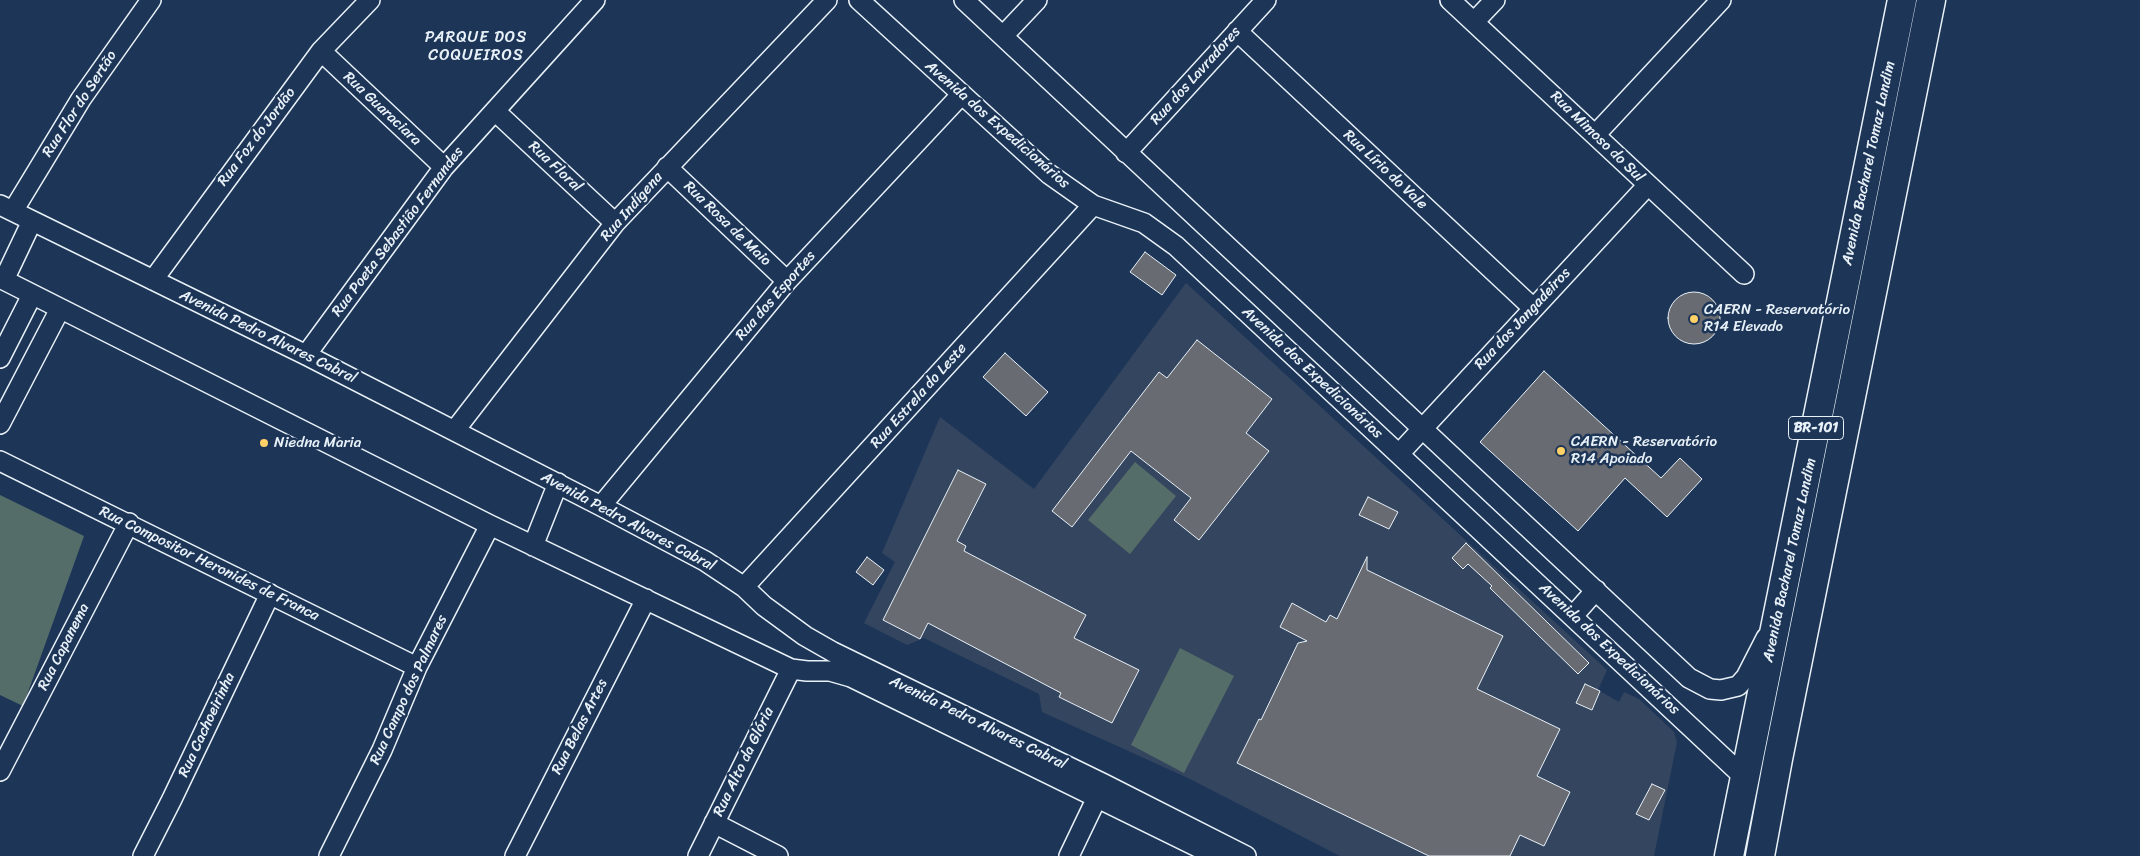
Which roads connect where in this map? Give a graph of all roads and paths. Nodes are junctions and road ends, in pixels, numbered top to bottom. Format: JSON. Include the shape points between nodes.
{"nodes":[{"id":1,"x":150,"y":0,"type":"edge"},
{"id":2,"x":370,"y":0,"type":"edge"},
{"id":3,"x":595,"y":0,"type":"edge"},
{"id":4,"x":827,"y":0,"type":"edge"},
{"id":5,"x":859,"y":0,"type":"edge"},
{"id":6,"x":964,"y":0,"type":"edge"},
{"id":7,"x":1037,"y":0,"type":"edge"},
{"id":8,"x":1266,"y":0,"type":"edge"},
{"id":9,"x":1450,"y":0,"type":"edge"},
{"id":10,"x":1495,"y":0,"type":"edge"},
{"id":11,"x":1721,"y":0,"type":"edge"},
{"id":12,"x":1902,"y":0,"type":"edge"},
{"id":13,"x":1932,"y":0,"type":"edge"},
{"id":14,"x":1474,"y":22,"type":"junction"},
{"id":15,"x":1237,"y":31,"type":"junction"},
{"id":16,"x":1003,"y":36,"type":"junction"},
{"id":17,"x":321,"y":51,"type":"junction"},
{"id":18,"x":961,"y":95,"type":"junction"},
{"id":19,"x":495,"y":111,"type":"junction"},
{"id":20,"x":1596,"y":134,"type":"junction"},
{"id":21,"x":1126,"y":153,"type":"junction"},
{"id":22,"x":444,"y":167,"type":"junction"},
{"id":23,"x":667,"y":167,"type":"junction"},
{"id":24,"x":1648,"y":185,"type":"junction"},
{"id":25,"x":1093,"y":205,"type":"junction"},
{"id":26,"x":7,"y":208,"type":"edge"},
{"id":27,"x":32,"y":220,"type":"junction"},
{"id":28,"x":615,"y":224,"type":"junction"},
{"id":29,"x":1744,"y":274,"type":"dead end"},
{"id":30,"x":2,"y":279,"type":"edge"},
{"id":31,"x":153,"y":280,"type":"junction"},
{"id":32,"x":787,"y":281,"type":"junction"},
{"id":33,"x":32,"y":295,"type":"junction"},
{"id":34,"x":1533,"y":308,"type":"junction"},
{"id":35,"x":60,"y":309,"type":"junction"},
{"id":36,"x":306,"y":355,"type":"junction"},
{"id":37,"x":0,"y":358,"type":"edge"},
{"id":38,"x":0,"y":424,"type":"edge"},
{"id":39,"x":455,"y":430,"type":"junction"},
{"id":40,"x":1422,"y":430,"type":"junction"},
{"id":41,"x":1399,"y":454,"type":"junction"},
{"id":42,"x":0,"y":461,"type":"edge"},
{"id":43,"x":558,"y":483,"type":"junction"},
{"id":44,"x":601,"y":506,"type":"junction"},
{"id":45,"x":129,"y":523,"type":"junction"},
{"id":46,"x":490,"y":525,"type":"junction"},
{"id":47,"x":533,"y":546,"type":"junction"},
{"id":48,"x":744,"y":588,"type":"junction"},
{"id":49,"x":1596,"y":590,"type":"junction"},
{"id":50,"x":270,"y":594,"type":"junction"},
{"id":51,"x":646,"y":599,"type":"junction"},
{"id":52,"x":1780,"y":608,"type":"junction"},
{"id":53,"x":1573,"y":616,"type":"junction"},
{"id":54,"x":417,"y":667,"type":"junction"},
{"id":55,"x":790,"y":669,"type":"junction"},
{"id":56,"x":0,"y":771,"type":"edge"},
{"id":57,"x":1744,"y":777,"type":"junction"},
{"id":58,"x":1101,"y":791,"type":"junction"},
{"id":59,"x":714,"y":823,"type":"junction"},
{"id":60,"x":143,"y":856,"type":"edge"},
{"id":61,"x":329,"y":856,"type":"edge"},
{"id":62,"x":515,"y":856,"type":"edge"},
{"id":63,"x":698,"y":856,"type":"edge"},
{"id":64,"x":778,"y":856,"type":"edge"},
{"id":65,"x":1069,"y":856,"type":"edge"},
{"id":66,"x":1216,"y":856,"type":"edge"},
{"id":67,"x":1246,"y":856,"type":"edge"},
{"id":68,"x":1729,"y":856,"type":"edge"},
{"id":69,"x":1760,"y":856,"type":"edge"}],
"edges":[{"from":1,"to":26,"type":"street","name":"Rua Flor do Sertão"},
{"from":2,"to":17,"type":"street","name":"Rua Foz do Jordão"},
{"from":3,"to":19,"type":"street","name":"Rua Poeta Sebastião Fernandes"},
{"from":4,"to":23,"type":"street","name":"Rua Indígena"},
{"from":5,"to":18,"type":"street","name":"Avenida dos Expedicionários"},
{"from":6,"to":16,"type":"street"},
{"from":7,"to":16,"type":"street"},
{"from":8,"to":15,"type":"street","name":"Rua dos Lavradores"},
{"from":9,"to":14,"type":"street","name":"Rua Mimoso do Sul"},
{"from":10,"to":14,"type":"street"},
{"from":11,"to":20,"type":"street"},
{"from":12,"to":52,"type":"highway","name":"Avenida Bacharel Tomaz Landim","number":"BR-101"},
{"from":13,"to":69,"type":"highway","name":"Avenida Bacharel Tomaz Landim","number":"BR-101"},
{"from":14,"to":20,"type":"street","name":"Rua Mimoso do Sul"},
{"from":15,"to":21,"type":"street","name":"Rua dos Lavradores"},
{"from":15,"to":34,"type":"street","name":"Rua Lírio do Vale"},
{"from":16,"to":21,"type":"street"},
{"from":17,"to":22,"type":"street","name":"Rua Guaraciara"},
{"from":17,"to":31,"type":"street","name":"Rua Foz do Jordão"},
{"from":18,"to":25,"type":"street","name":"Avenida dos Expedicionários","via":[[1049,174]]},
{"from":18,"to":32,"type":"street","name":"Rua dos Esportes"},
{"from":19,"to":22,"type":"street","name":"Rua Poeta Sebastião Fernandes"},
{"from":19,"to":28,"type":"street","name":"Rua Floral"},
{"from":20,"to":24,"type":"street","name":"Rua Mimoso do Sul"},
{"from":21,"to":40,"type":"street"},
{"from":22,"to":36,"type":"street","name":"Rua Poeta Sebastião Fernandes"},
{"from":23,"to":28,"type":"street","name":"Rua Indígena"},
{"from":23,"to":32,"type":"street","name":"Rua Rosa de Maio"},
{"from":24,"to":29,"type":"street","name":"Rua Mimoso do Sul"},
{"from":24,"to":34,"type":"street","name":"Rua dos Jangadeiros"},
{"from":25,"to":41,"type":"street","name":"Avenida dos Expedicionários","via":[[1127,215],[1161,233]]},
{"from":25,"to":48,"type":"street","name":"Rua Estrela do Leste"},
{"from":26,"to":27,"type":"street","name":"Avenida Pedro Alvares Cabral"},
{"from":27,"to":30,"type":"street"},
{"from":27,"to":31,"type":"street","name":"Avenida Pedro Alvares Cabral"},
{"from":28,"to":39,"type":"street","name":"Rua Indígena"},
{"from":30,"to":33,"type":"street","name":"Avenida Pedro Alvares Cabral"},
{"from":31,"to":36,"type":"street","name":"Avenida Pedro Alvares Cabral"},
{"from":32,"to":44,"type":"street","name":"Rua dos Esportes"},
{"from":33,"to":35,"type":"street","name":"Avenida Pedro Alvares Cabral"},
{"from":33,"to":37,"type":"street"},
{"from":34,"to":40,"type":"street","name":"Rua dos Jangadeiros"},
{"from":35,"to":38,"type":"street"},
{"from":35,"to":46,"type":"street","name":"Avenida Pedro Alvares Cabral"},
{"from":36,"to":39,"type":"street","name":"Avenida Pedro Alvares Cabral"},
{"from":39,"to":43,"type":"street","name":"Avenida Pedro Alvares Cabral"},
{"from":40,"to":41,"type":"street","name":"Rua dos Jangadeiros"},
{"from":40,"to":49,"type":"street"},
{"from":41,"to":53,"type":"street","name":"Avenida dos Expedicionários"},
{"from":42,"to":45,"type":"street","name":"Rua Compositor Heronides de Franca"},
{"from":43,"to":44,"type":"street","name":"Avenida Pedro Alvares Cabral"},
{"from":43,"to":47,"type":"street"},
{"from":44,"to":48,"type":"street","name":"Avenida Pedro Alvares Cabral","via":[[705,562]]},
{"from":45,"to":50,"type":"street","name":"Rua Compositor Heronides de Franca"},
{"from":45,"to":56,"type":"street","name":"Rua Capanema"},
{"from":46,"to":47,"type":"street","name":"Avenida Pedro Alvares Cabral"},
{"from":46,"to":54,"type":"street","name":"Rua Campo dos Palmares"},
{"from":47,"to":51,"type":"street","name":"Avenida Pedro Alvares Cabral"},
{"from":48,"to":58,"type":"street","name":"Avenida Pedro Alvares Cabral","via":[[791,626],[833,652]]},
{"from":49,"to":52,"type":"street","via":[[1689,678],[1710,689],[1731,689],[1743,682]]},
{"from":49,"to":53,"type":"street"},
{"from":50,"to":54,"type":"street","name":"Rua Compositor Heronides de Franca"},
{"from":50,"to":60,"type":"street","name":"Rua Cachoeirinha"},
{"from":51,"to":55,"type":"street","name":"Avenida Pedro Alvares Cabral"},
{"from":51,"to":62,"type":"street","name":"Rua Belas Artes"},
{"from":52,"to":57,"type":"highway","name":"Avenida Bacharel Tomaz Landim","number":"BR-101"},
{"from":53,"to":57,"type":"street","name":"Avenida dos Expedicionários"},
{"from":54,"to":61,"type":"street","name":"Rua Campo dos Palmares","via":[[382,750]]},
{"from":55,"to":58,"type":"street","name":"Avenida Pedro Alvares Cabral","via":[[830,671],[851,677]]},
{"from":55,"to":59,"type":"street","name":"Rua Alto da Glória"},
{"from":57,"to":68,"type":"highway","name":"Avenida Bacharel Tomaz Landim","number":"BR-101"},
{"from":58,"to":65,"type":"street"},
{"from":58,"to":66,"type":"street","name":"Avenida Pedro Alvares Cabral"},
{"from":58,"to":67,"type":"street","name":"Avenida Pedro Alvares Cabral"},
{"from":59,"to":63,"type":"street","name":"Rua Alto da Glória"},
{"from":59,"to":64,"type":"street"}]}
